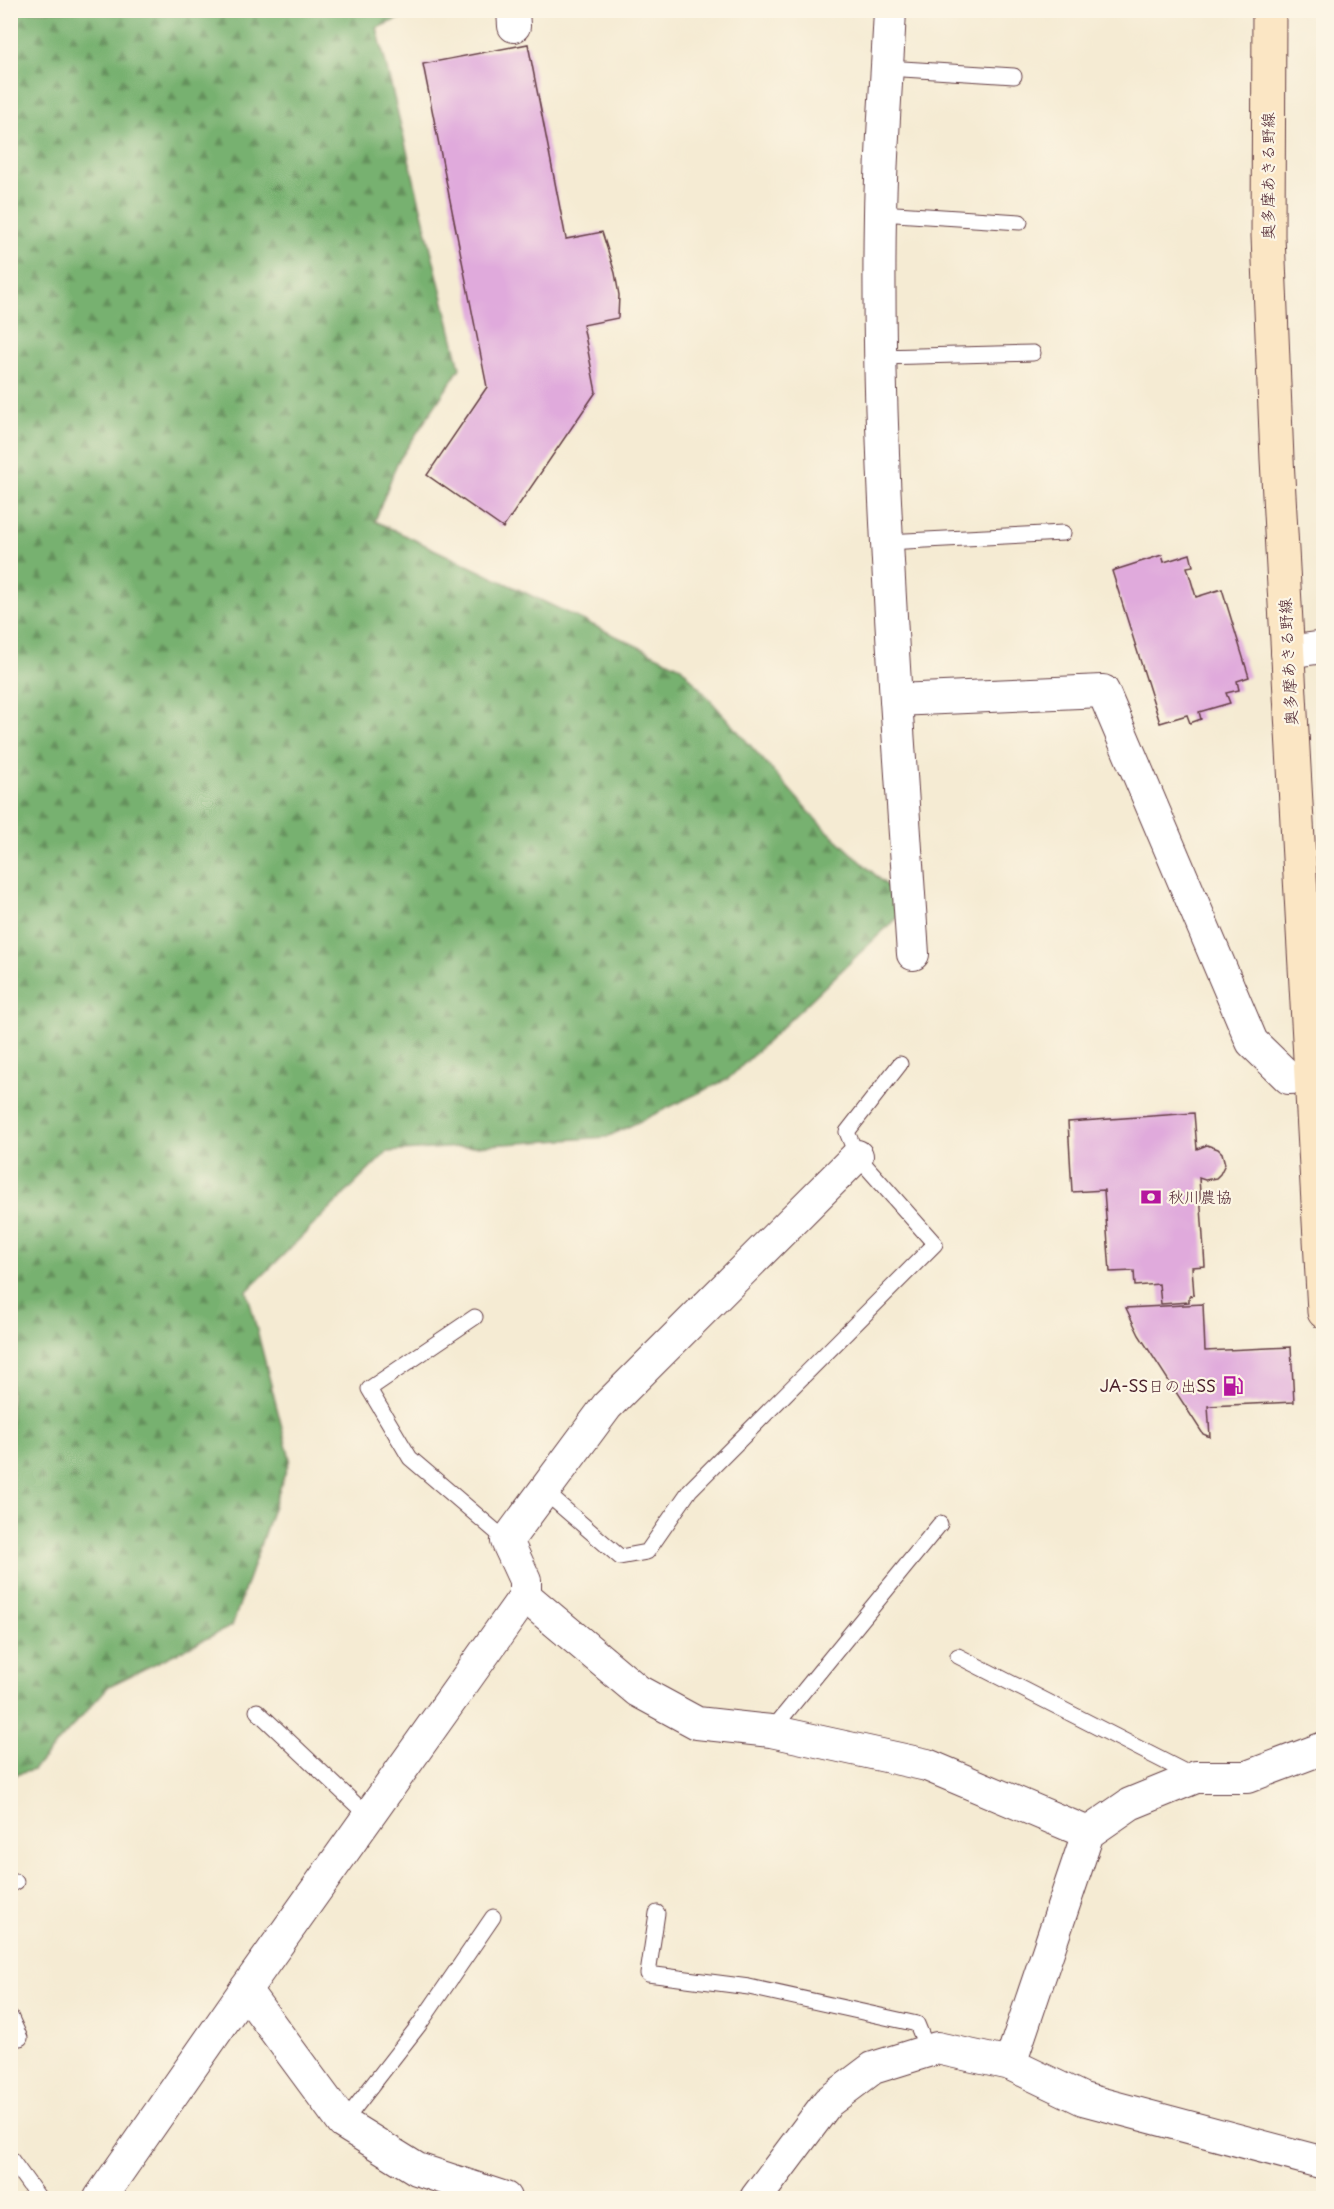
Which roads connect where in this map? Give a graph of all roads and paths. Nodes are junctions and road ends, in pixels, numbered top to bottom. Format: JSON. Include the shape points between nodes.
{"nodes":[{"id":1,"x":890,"y":10,"type":"edge"},
{"id":2,"x":1269,"y":10,"type":"edge"},
{"id":3,"x":887,"y":68,"type":"junction"},
{"id":4,"x":1014,"y":76,"type":"dead end"},
{"id":5,"x":880,"y":213,"type":"junction"},
{"id":6,"x":1020,"y":222,"type":"dead end"},
{"id":7,"x":1033,"y":353,"type":"dead end"},
{"id":8,"x":880,"y":357,"type":"junction"},
{"id":9,"x":1063,"y":533,"type":"dead end"},
{"id":10,"x":886,"y":542,"type":"junction"},
{"id":11,"x":1323,"y":646,"type":"edge"},
{"id":12,"x":1287,"y":652,"type":"junction"},
{"id":13,"x":896,"y":700,"type":"junction"},
{"id":14,"x":913,"y":954,"type":"dead end"},
{"id":15,"x":900,"y":1064,"type":"dead end"},
{"id":16,"x":1311,"y":1077,"type":"junction"},
{"id":17,"x":857,"y":1156,"type":"junction"},
{"id":18,"x":1323,"y":1312,"type":"edge"},
{"id":19,"x":475,"y":1317,"type":"dead end"},
{"id":20,"x":545,"y":1492,"type":"junction"},
{"id":21,"x":940,"y":1524,"type":"dead end"},
{"id":22,"x":507,"y":1541,"type":"junction"},
{"id":23,"x":525,"y":1596,"type":"junction"},
{"id":24,"x":958,"y":1656,"type":"dead end"},
{"id":25,"x":257,"y":1711,"type":"dead end"},
{"id":26,"x":771,"y":1731,"type":"junction"},
{"id":27,"x":1323,"y":1748,"type":"edge"},
{"id":28,"x":1196,"y":1777,"type":"junction"},
{"id":29,"x":368,"y":1816,"type":"junction"},
{"id":30,"x":1088,"y":1833,"type":"junction"},
{"id":31,"x":657,"y":1913,"type":"dead end"},
{"id":32,"x":493,"y":1917,"type":"dead end"},
{"id":33,"x":245,"y":1990,"type":"junction"},
{"id":34,"x":10,"y":2016,"type":"edge"},
{"id":35,"x":20,"y":2038,"type":"dead end"},
{"id":36,"x":928,"y":2051,"type":"junction"},
{"id":37,"x":1010,"y":2064,"type":"junction"},
{"id":38,"x":343,"y":2123,"type":"junction"},
{"id":39,"x":10,"y":2158,"type":"edge"},
{"id":40,"x":1323,"y":2163,"type":"edge"},
{"id":41,"x":111,"y":2194,"type":"edge"},
{"id":42,"x":39,"y":2199,"type":"edge"},
{"id":43,"x":506,"y":2199,"type":"edge"},
{"id":44,"x":756,"y":2199,"type":"edge"}],
"edges":[{"from":1,"to":3,"type":"street"},
{"from":2,"to":12,"type":"main road","name":"奥多摩あきる野線","via":[[1269,236]]},
{"from":3,"to":4,"type":"lane"},
{"from":3,"to":5,"type":"street"},
{"from":5,"to":6,"type":"lane"},
{"from":5,"to":8,"type":"street"},
{"from":7,"to":8,"type":"lane"},
{"from":8,"to":10,"type":"street"},
{"from":9,"to":10,"type":"lane"},
{"from":10,"to":13,"type":"street"},
{"from":11,"to":12,"type":"street"},
{"from":12,"to":16,"type":"main road","name":"奥多摩あきる野線"},
{"from":13,"to":14,"type":"street"},
{"from":13,"to":16,"type":"street","via":[[1103,691],[1252,1042],[1289,1078]]},
{"from":15,"to":17,"type":"lane","via":[[847,1132]]},
{"from":16,"to":18,"type":"main road","name":"奥多摩あきる野線"},
{"from":17,"to":20,"type":"street","via":[[607,1407]]},
{"from":17,"to":20,"type":"lane","via":[[935,1244],[690,1490],[647,1552],[620,1557]]},
{"from":19,"to":22,"type":"lane","via":[[369,1389],[410,1458]]},
{"from":20,"to":22,"type":"street"},
{"from":21,"to":26,"type":"lane"},
{"from":22,"to":23,"type":"street","via":[[525,1580]]},
{"from":23,"to":26,"type":"street","via":[[638,1691],[697,1723]]},
{"from":23,"to":29,"type":"street"},
{"from":24,"to":28,"type":"lane"},
{"from":25,"to":29,"type":"lane"},
{"from":26,"to":30,"type":"street","via":[[927,1765]]},
{"from":27,"to":28,"type":"street","via":[[1247,1777]]},
{"from":28,"to":30,"type":"street","via":[[1130,1804]]},
{"from":29,"to":33,"type":"street"},
{"from":30,"to":37,"type":"street"},
{"from":31,"to":36,"type":"lane","via":[[648,1974],[749,1987],[917,2025]]},
{"from":32,"to":38,"type":"lane","via":[[419,2025]]},
{"from":33,"to":38,"type":"street"},
{"from":33,"to":41,"type":"street"},
{"from":34,"to":35,"type":"lane"},
{"from":36,"to":37,"type":"street","via":[[937,2048]]},
{"from":36,"to":44,"type":"street","via":[[873,2068],[828,2102]]},
{"from":37,"to":40,"type":"street","via":[[1083,2099]]},
{"from":38,"to":43,"type":"street","via":[[417,2169]]},
{"from":39,"to":42,"type":"lane"}]}
